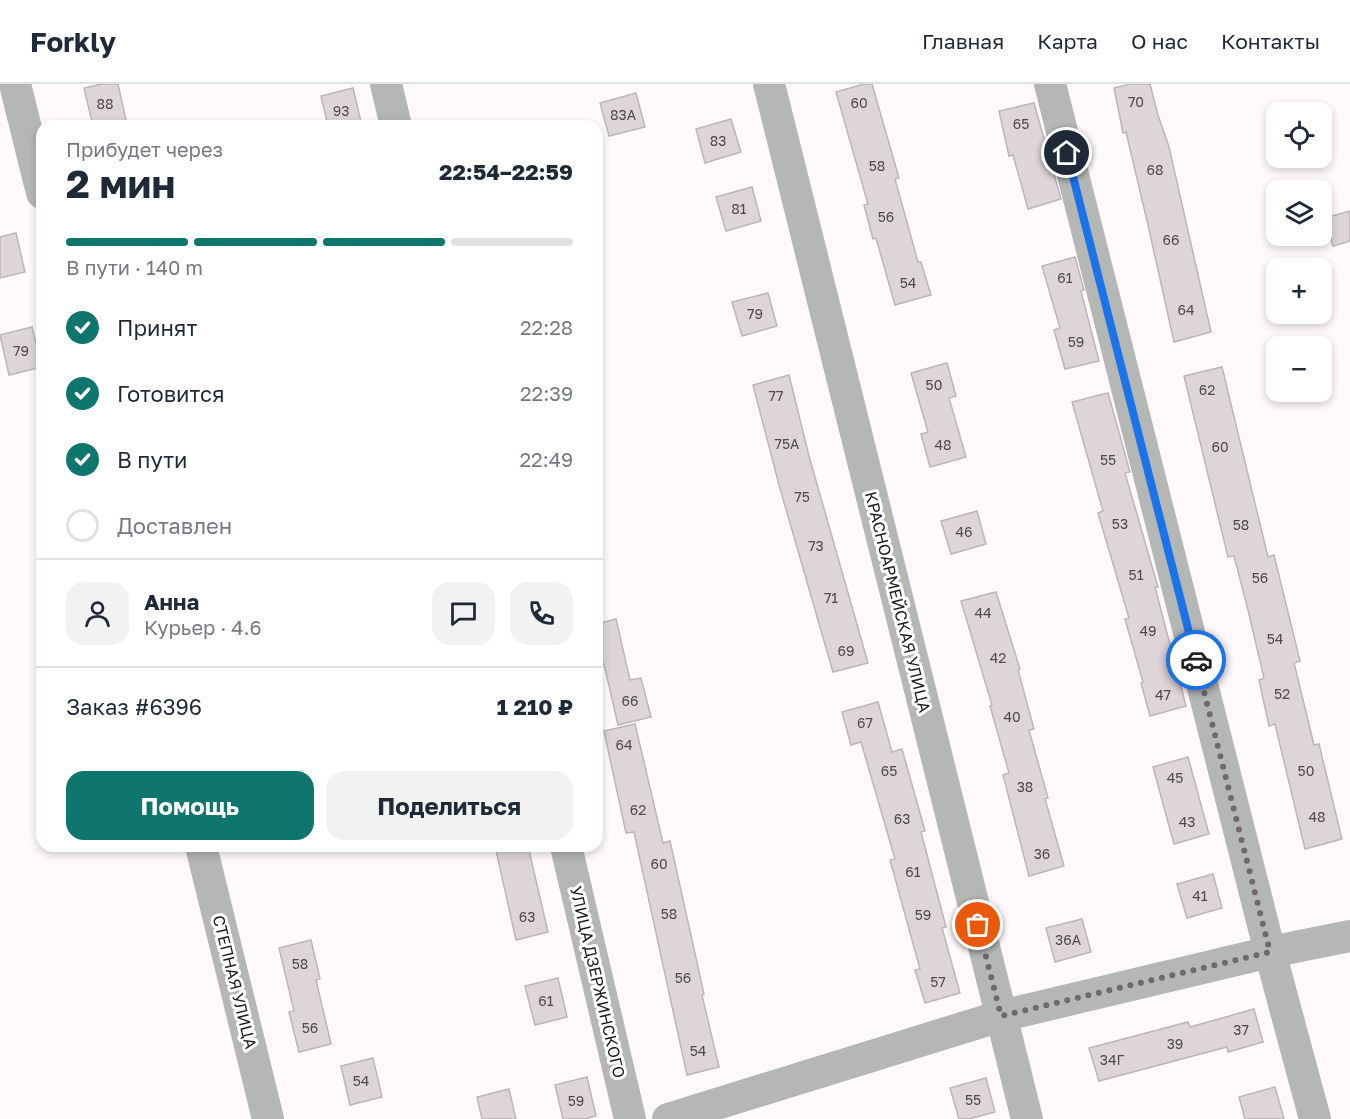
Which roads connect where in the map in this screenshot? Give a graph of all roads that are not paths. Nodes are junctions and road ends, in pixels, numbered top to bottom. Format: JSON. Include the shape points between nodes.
{"nodes":[{"id":1,"x":15,"y":84,"type":"edge"},
{"id":2,"x":386,"y":84,"type":"edge"},
{"id":3,"x":769,"y":84,"type":"edge"},
{"id":4,"x":1050,"y":84,"type":"edge"},
{"id":5,"x":395,"y":120,"type":"edge"},
{"id":6,"x":36,"y":169,"type":"edge"},
{"id":7,"x":202,"y":852,"type":"edge"},
{"id":8,"x":567,"y":852,"type":"edge"},
{"id":9,"x":1350,"y":936,"type":"edge"},
{"id":10,"x":1270,"y":952,"type":"junction"},
{"id":11,"x":1001,"y":1016,"type":"junction"},
{"id":12,"x":268,"y":1119,"type":"edge"},
{"id":13,"x":630,"y":1119,"type":"edge"},
{"id":14,"x":668,"y":1119,"type":"edge"},
{"id":15,"x":1027,"y":1119,"type":"edge"},
{"id":16,"x":1315,"y":1119,"type":"edge"}],
"edges":[{"from":1,"to":6,"type":"street"},
{"from":2,"to":5,"type":"street"},
{"from":3,"to":11,"type":"street","name":"КРАСНОАРМЕЙСКАЯ УЛИЦА"},
{"from":4,"to":10,"type":"street"},
{"from":7,"to":12,"type":"street","name":"СТЕПНАЯ УЛИЦА"},
{"from":8,"to":13,"type":"street","name":"УЛИЦА ДЗЕРЖИНСКОГО"},
{"from":9,"to":10,"type":"street"},
{"from":10,"to":11,"type":"street"},
{"from":10,"to":16,"type":"street"},
{"from":11,"to":14,"type":"street"},
{"from":11,"to":15,"type":"street","name":"КРАСНОАРМЕЙСКАЯ УЛИЦА"}]}
